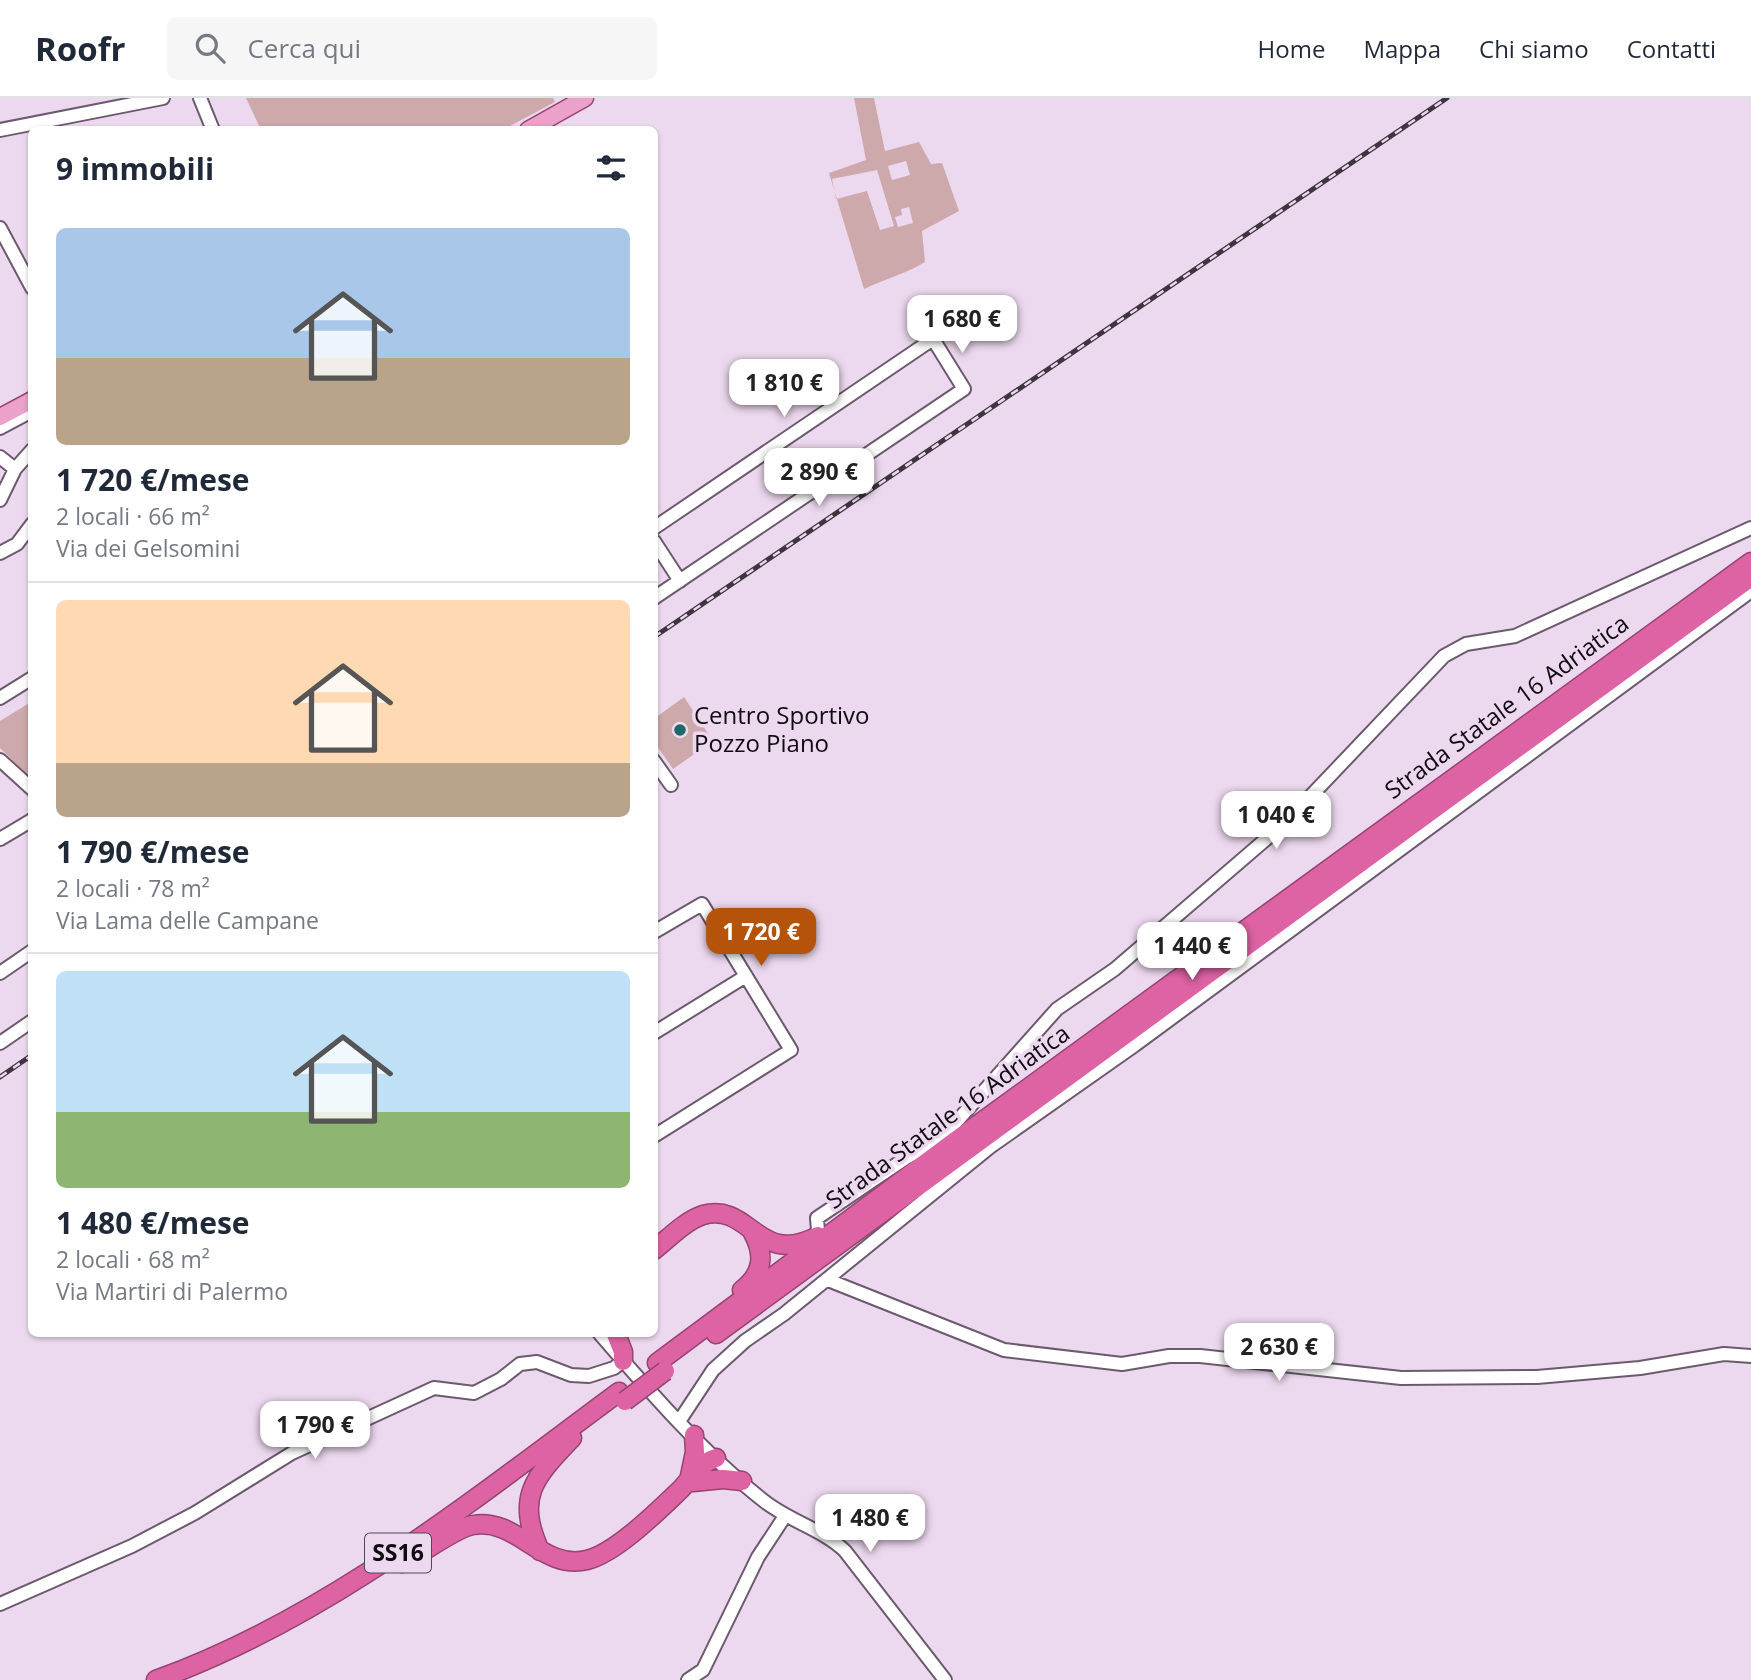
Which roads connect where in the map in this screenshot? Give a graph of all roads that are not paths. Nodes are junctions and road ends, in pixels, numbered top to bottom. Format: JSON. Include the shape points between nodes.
{"nodes":[{"id":1,"x":163,"y":98,"type":"edge"},
{"id":2,"x":200,"y":98,"type":"edge"},
{"id":3,"x":585,"y":98,"type":"edge"},
{"id":4,"x":212,"y":126,"type":"edge"},
{"id":5,"x":535,"y":126,"type":"edge"},
{"id":6,"x":0,"y":130,"type":"edge"},
{"id":7,"x":0,"y":228,"type":"edge"},
{"id":8,"x":28,"y":280,"type":"edge"},
{"id":9,"x":28,"y":402,"type":"edge"},
{"id":10,"x":28,"y":413,"type":"edge"},
{"id":11,"x":0,"y":417,"type":"edge"},
{"id":12,"x":0,"y":428,"type":"edge"},
{"id":13,"x":28,"y":454,"type":"edge"},
{"id":14,"x":0,"y":457,"type":"edge"},
{"id":15,"x":15,"y":469,"type":"junction"},
{"id":16,"x":0,"y":500,"type":"edge"},
{"id":17,"x":658,"y":525,"type":"edge"},
{"id":18,"x":1751,"y":528,"type":"edge"},
{"id":19,"x":28,"y":529,"type":"edge"},
{"id":20,"x":658,"y":547,"type":"edge"},
{"id":21,"x":0,"y":553,"type":"edge"},
{"id":22,"x":1751,"y":562,"type":"edge"},
{"id":23,"x":1751,"y":577,"type":"edge"},
{"id":24,"x":680,"y":581,"type":"junction"},
{"id":25,"x":1751,"y":591,"type":"edge"},
{"id":26,"x":658,"y":595,"type":"edge"},
{"id":27,"x":28,"y":680,"type":"edge"},
{"id":28,"x":28,"y":690,"type":"edge"},
{"id":29,"x":0,"y":698,"type":"edge"},
{"id":30,"x":0,"y":707,"type":"edge"},
{"id":31,"x":0,"y":760,"type":"edge"},
{"id":32,"x":658,"y":767,"type":"edge"},
{"id":33,"x":28,"y":785,"type":"edge"},
{"id":34,"x":671,"y":785,"type":"dead end"},
{"id":35,"x":28,"y":822,"type":"edge"},
{"id":36,"x":0,"y":839,"type":"edge"},
{"id":37,"x":658,"y":930,"type":"edge"},
{"id":38,"x":28,"y":954,"type":"edge"},
{"id":39,"x":0,"y":973,"type":"edge"},
{"id":40,"x":746,"y":976,"type":"junction"},
{"id":41,"x":28,"y":1024,"type":"edge"},
{"id":42,"x":658,"y":1030,"type":"edge"},
{"id":43,"x":0,"y":1043,"type":"edge"},
{"id":44,"x":658,"y":1133,"type":"edge"},
{"id":45,"x":852,"y":1218,"type":"junction"},
{"id":46,"x":818,"y":1231,"type":"dead end"},
{"id":47,"x":752,"y":1233,"type":"junction"},
{"id":48,"x":658,"y":1247,"type":"edge"},
{"id":49,"x":821,"y":1264,"type":"dead end"},
{"id":50,"x":826,"y":1281,"type":"junction"},
{"id":51,"x":603,"y":1337,"type":"edge"},
{"id":52,"x":617,"y":1337,"type":"edge"},
{"id":53,"x":676,"y":1349,"type":"junction"},
{"id":54,"x":1751,"y":1356,"type":"edge"},
{"id":55,"x":623,"y":1361,"type":"junction"},
{"id":56,"x":661,"y":1367,"type":"junction"},
{"id":57,"x":622,"y":1396,"type":"junction"},
{"id":58,"x":680,"y":1420,"type":"junction"},
{"id":59,"x":694,"y":1435,"type":"junction"},
{"id":60,"x":572,"y":1438,"type":"junction"},
{"id":61,"x":716,"y":1458,"type":"junction"},
{"id":62,"x":741,"y":1481,"type":"junction"},
{"id":63,"x":688,"y":1482,"type":"junction"},
{"id":64,"x":785,"y":1516,"type":"junction"},
{"id":65,"x":540,"y":1551,"type":"junction"},
{"id":66,"x":402,"y":1563,"type":"junction"},
{"id":67,"x":0,"y":1604,"type":"edge"},
{"id":68,"x":703,"y":1675,"type":"edge"},
{"id":69,"x":156,"y":1680,"type":"edge"},
{"id":70,"x":186,"y":1680,"type":"edge"},
{"id":71,"x":688,"y":1680,"type":"edge"},
{"id":72,"x":945,"y":1680,"type":"edge"}],
"edges":[{"from":1,"to":6,"type":"street"},
{"from":2,"to":4,"type":"street"},
{"from":3,"to":5,"type":"main road"},
{"from":7,"to":8,"type":"street"},
{"from":9,"to":11,"type":"main road"},
{"from":10,"to":12,"type":"street"},
{"from":13,"to":15,"type":"street"},
{"from":14,"to":15,"type":"street"},
{"from":15,"to":16,"type":"street"},
{"from":17,"to":24,"type":"street","via":[[933,339],[964,389]]},
{"from":18,"to":46,"type":"street","via":[[1515,636],[1466,644],[1444,656],[1286,821],[1115,969],[1057,1009],[942,1138],[817,1218]]},
{"from":19,"to":21,"type":"street","via":[[17,544]]},
{"from":20,"to":24,"type":"street"},
{"from":22,"to":45,"type":"highway","name":"Strada Statale 16 Adriatica","number":"SS16"},
{"from":23,"to":56,"type":"highway","name":"Strada Statale 16 Adriatica","number":"SS16"},
{"from":24,"to":26,"type":"street"},
{"from":25,"to":50,"type":"street","via":[[990,1147]]},
{"from":27,"to":29,"type":"street"},
{"from":28,"to":30,"type":"street"},
{"from":31,"to":33,"type":"street"},
{"from":32,"to":34,"type":"street"},
{"from":35,"to":36,"type":"street"},
{"from":37,"to":40,"type":"street","via":[[702,904]]},
{"from":38,"to":39,"type":"street"},
{"from":40,"to":42,"type":"street"},
{"from":40,"to":44,"type":"street","via":[[791,1050]]},
{"from":41,"to":43,"type":"street"},
{"from":45,"to":47,"type":"highway","number":"SS16","via":[[797,1245],[781,1245]]},
{"from":45,"to":53,"type":"highway","name":"Strada Statale 16 Adriatica","number":"SS16"},
{"from":47,"to":48,"type":"highway","number":"SS16","via":[[723,1212],[701,1216]]},
{"from":47,"to":53,"type":"highway","number":"SS16","via":[[760,1246],[756,1278],[688,1332]]},
{"from":49,"to":50,"type":"street"},
{"from":50,"to":54,"type":"street","via":[[1004,1350],[1122,1364],[1200,1356],[1401,1378],[1537,1377],[1640,1368],[1724,1354]]},
{"from":50,"to":58,"type":"street","via":[[713,1370]]},
{"from":51,"to":55,"type":"street"},
{"from":52,"to":55,"type":"highway"},
{"from":53,"to":56,"type":"highway","name":"Strada Statale 16 Adriatica","number":"SS16"},
{"from":55,"to":58,"type":"street"},
{"from":55,"to":67,"type":"street","via":[[589,1376],[571,1375],[537,1362],[520,1364],[474,1393],[433,1388],[292,1453],[132,1546]]},
{"from":56,"to":57,"type":"highway","name":"Strada Statale 16 Adriatica","number":"SS16"},
{"from":57,"to":60,"type":"highway","name":"Strada Statale 16 Adriatica","number":"SS16"},
{"from":57,"to":69,"type":"highway","name":"Strada Statale 16 Adriatica","number":"SS16","via":[[406,1548],[331,1594],[256,1637]]},
{"from":58,"to":59,"type":"street"},
{"from":59,"to":61,"type":"street"},
{"from":59,"to":63,"type":"highway"},
{"from":60,"to":65,"type":"highway","number":"SS16","via":[[537,1475],[530,1492],[527,1514]]},
{"from":60,"to":66,"type":"highway","name":"Strada Statale 16 Adriatica","number":"SS16"},
{"from":61,"to":62,"type":"street"},
{"from":61,"to":63,"type":"highway","number":"SS16","via":[[707,1472]]},
{"from":62,"to":63,"type":"highway"},
{"from":62,"to":64,"type":"street"},
{"from":63,"to":65,"type":"highway","number":"SS16","via":[[610,1550],[569,1562]]},
{"from":64,"to":68,"type":"street","via":[[758,1557]]},
{"from":64,"to":72,"type":"street","via":[[845,1551]]},
{"from":65,"to":66,"type":"highway","number":"SS16","via":[[507,1530],[472,1525]]},
{"from":66,"to":70,"type":"highway","name":"Strada Statale 16 Adriatica","number":"SS16","via":[[309,1621]]},
{"from":68,"to":71,"type":"street"}]}
